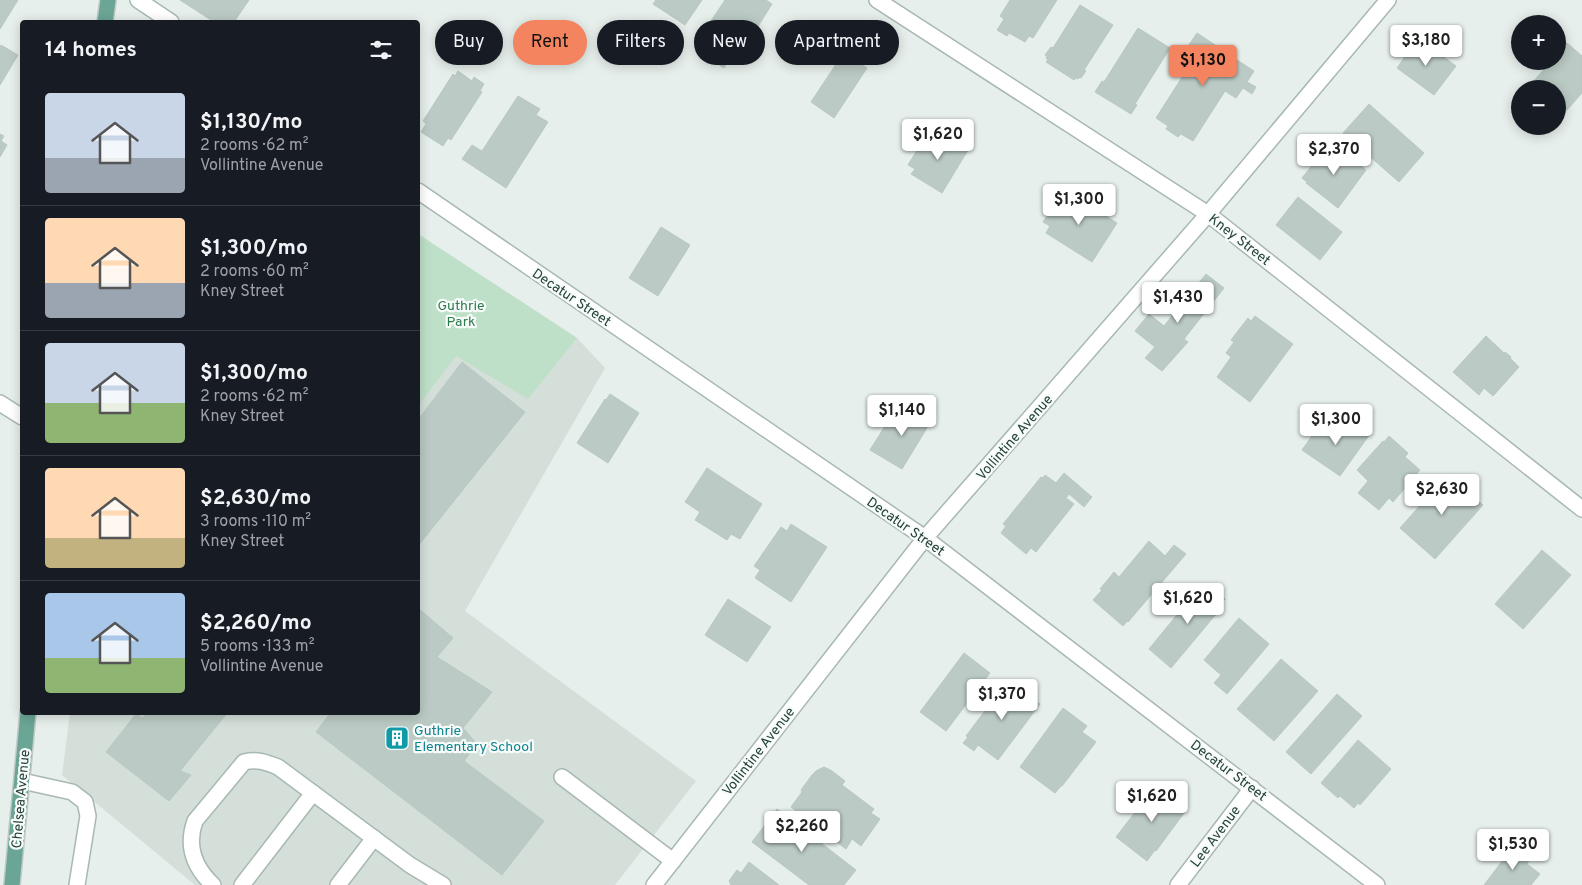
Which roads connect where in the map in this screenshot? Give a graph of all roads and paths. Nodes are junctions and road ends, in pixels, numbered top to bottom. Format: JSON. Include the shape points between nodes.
{"nodes":[{"id":1,"x":108,"y":0,"type":"edge"},
{"id":2,"x":138,"y":0,"type":"edge"},
{"id":3,"x":877,"y":0,"type":"edge"},
{"id":4,"x":1388,"y":0,"type":"edge"},
{"id":5,"x":105,"y":20,"type":"edge"},
{"id":6,"x":168,"y":20,"type":"edge"},
{"id":7,"x":420,"y":192,"type":"edge"},
{"id":8,"x":1208,"y":214,"type":"junction"},
{"id":9,"x":0,"y":403,"type":"edge"},
{"id":10,"x":20,"y":416,"type":"edge"},
{"id":11,"x":1582,"y":508,"type":"edge"},
{"id":12,"x":924,"y":538,"type":"junction"},
{"id":13,"x":28,"y":715,"type":"edge"},
{"id":14,"x":562,"y":777,"type":"dead end"},
{"id":15,"x":22,"y":780,"type":"junction"},
{"id":16,"x":1252,"y":788,"type":"junction"},
{"id":17,"x":313,"y":793,"type":"junction"},
{"id":18,"x":374,"y":838,"type":"junction"},
{"id":19,"x":672,"y":861,"type":"junction"},
{"id":20,"x":434,"y":883,"type":"edge"},
{"id":21,"x":12,"y":885,"type":"edge"},
{"id":22,"x":78,"y":885,"type":"edge"},
{"id":23,"x":213,"y":885,"type":"edge"},
{"id":24,"x":242,"y":885,"type":"edge"},
{"id":25,"x":338,"y":885,"type":"edge"},
{"id":26,"x":654,"y":885,"type":"edge"},
{"id":27,"x":1178,"y":885,"type":"edge"},
{"id":28,"x":1377,"y":885,"type":"edge"}],
"edges":[{"from":1,"to":5,"type":"main road"},
{"from":2,"to":6,"type":"street"},
{"from":3,"to":8,"type":"street","name":"Kney Street"},
{"from":4,"to":8,"type":"street","name":"Vollintine Avenue"},
{"from":7,"to":12,"type":"street","name":"Decatur Street"},
{"from":8,"to":11,"type":"street","name":"Kney Street"},
{"from":8,"to":12,"type":"street","name":"Vollintine Avenue"},
{"from":9,"to":10,"type":"street"},
{"from":12,"to":16,"type":"street","name":"Decatur Street"},
{"from":12,"to":19,"type":"street","name":"Vollintine Avenue"},
{"from":13,"to":15,"type":"main road","name":"Chelsea Avenue"},
{"from":14,"to":19,"type":"street"},
{"from":15,"to":21,"type":"main road","name":"Chelsea Avenue"},
{"from":15,"to":22,"type":"street","via":[[72,792],[85,802],[88,816]]},
{"from":16,"to":27,"type":"street","name":"Lee Avenue"},
{"from":16,"to":28,"type":"street","name":"Decatur Street"},
{"from":17,"to":18,"type":"street"},
{"from":17,"to":23,"type":"street","via":[[265,761],[244,762],[195,821],[191,832],[190,848],[196,863]]},
{"from":17,"to":24,"type":"street"},
{"from":18,"to":20,"type":"street"},
{"from":18,"to":25,"type":"street"},
{"from":19,"to":26,"type":"street","name":"Vollintine Avenue"}]}
